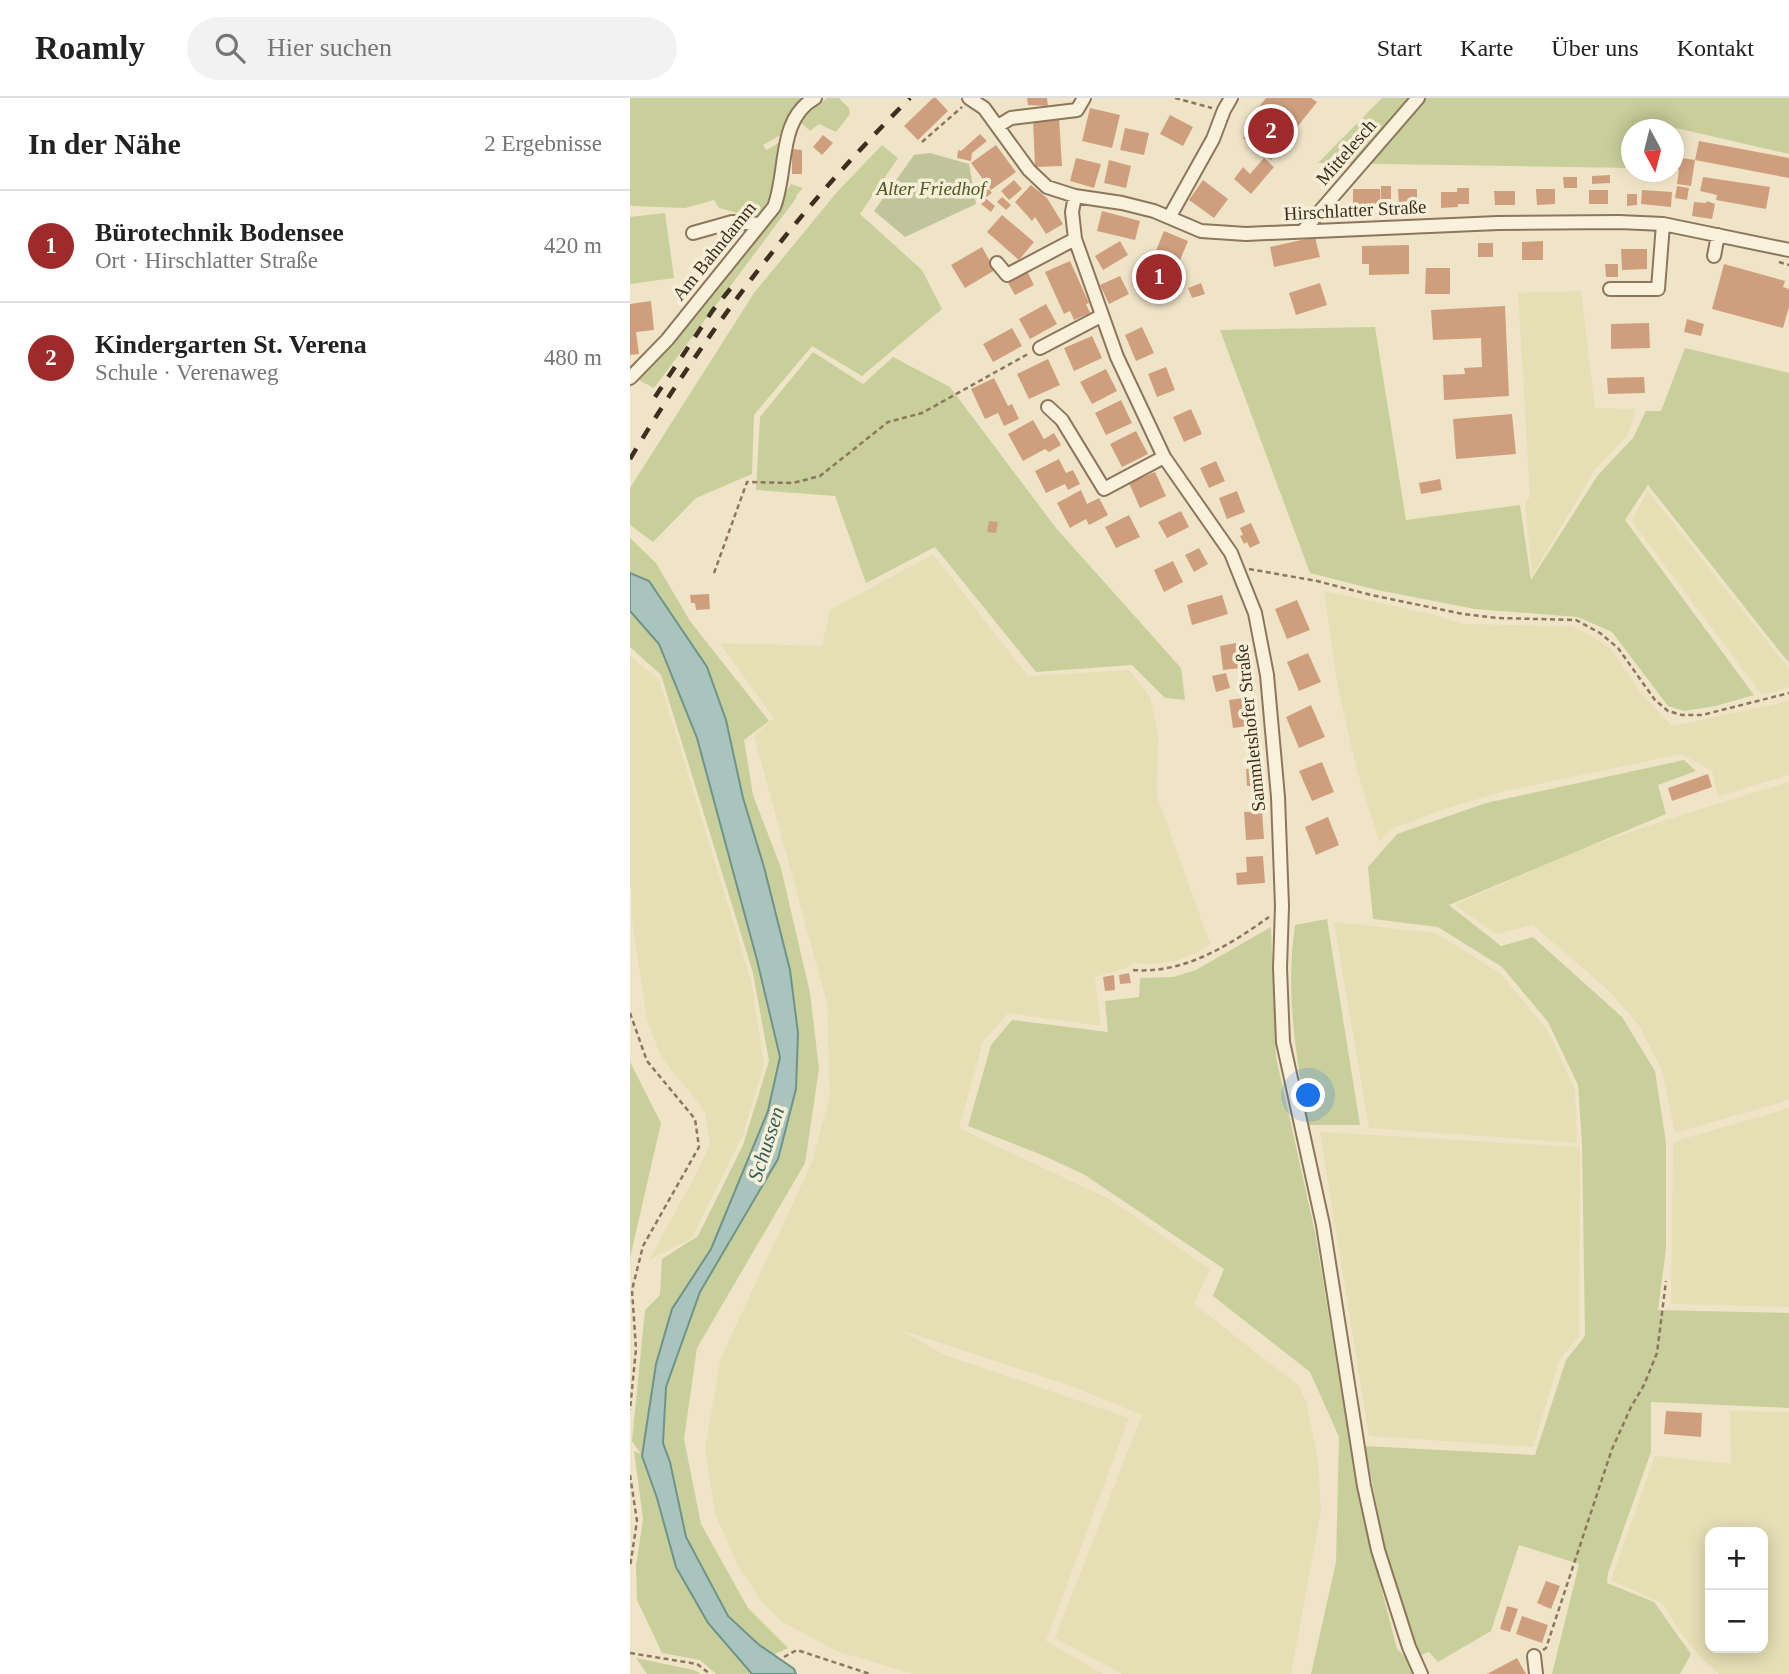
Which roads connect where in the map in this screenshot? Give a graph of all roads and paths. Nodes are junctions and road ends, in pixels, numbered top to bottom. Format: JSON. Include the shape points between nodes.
{"nodes":[{"id":1,"x":815,"y":98,"type":"edge"},
{"id":2,"x":1084,"y":98,"type":"edge"},
{"id":3,"x":1175,"y":98,"type":"edge"},
{"id":4,"x":1231,"y":98,"type":"edge"},
{"id":5,"x":1419,"y":98,"type":"edge"},
{"id":6,"x":966,"y":102,"type":"edge"},
{"id":7,"x":1052,"y":105,"type":"edge"},
{"id":8,"x":1224,"y":110,"type":"junction"},
{"id":9,"x":998,"y":125,"type":"junction"},
{"id":10,"x":922,"y":142,"type":"dead end"},
{"id":11,"x":1075,"y":196,"type":"junction"},
{"id":12,"x":1170,"y":216,"type":"junction"},
{"id":13,"x":760,"y":224,"type":"junction"},
{"id":14,"x":1662,"y":224,"type":"junction"},
{"id":15,"x":1303,"y":231,"type":"junction"},
{"id":16,"x":693,"y":233,"type":"dead end"},
{"id":17,"x":1718,"y":235,"type":"junction"},
{"id":18,"x":1075,"y":239,"type":"junction"},
{"id":19,"x":1789,"y":250,"type":"edge"},
{"id":20,"x":1714,"y":256,"type":"dead end"},
{"id":21,"x":997,"y":263,"type":"dead end"},
{"id":22,"x":1610,"y":289,"type":"dead end"},
{"id":23,"x":1101,"y":316,"type":"junction"},
{"id":24,"x":1040,"y":348,"type":"joint"},
{"id":25,"x":630,"y":378,"type":"edge"},
{"id":26,"x":1048,"y":407,"type":"dead end"},
{"id":27,"x":1164,"y":457,"type":"junction"},
{"id":28,"x":714,"y":573,"type":"dead end"},
{"id":29,"x":1240,"y":573,"type":"junction"},
{"id":30,"x":1789,"y":694,"type":"edge"},
{"id":31,"x":1282,"y":906,"type":"junction"},
{"id":32,"x":1133,"y":970,"type":"dead end"},
{"id":33,"x":630,"y":1013,"type":"edge"},
{"id":34,"x":1666,"y":1281,"type":"dead end"},
{"id":35,"x":630,"y":1410,"type":"edge"},
{"id":36,"x":630,"y":1475,"type":"edge"},
{"id":37,"x":630,"y":1567,"type":"edge"},
{"id":38,"x":630,"y":1653,"type":"edge"},
{"id":39,"x":1534,"y":1656,"type":"joint"},
{"id":40,"x":784,"y":1657,"type":"dead end"},
{"id":41,"x":1419,"y":1671,"type":"edge"},
{"id":42,"x":710,"y":1674,"type":"edge"},
{"id":43,"x":870,"y":1674,"type":"edge"},
{"id":44,"x":1536,"y":1674,"type":"edge"}],
"edges":[{"from":1,"to":13,"type":"street","name":"Am Bahndamm","via":[[794,119],[786,143],[781,190]]},
{"from":2,"to":7,"type":"street","via":[[1077,110]]},
{"from":3,"to":8,"type":"path"},
{"from":4,"to":8,"type":"street"},
{"from":5,"to":15,"type":"street","name":"Mittelesch"},
{"from":6,"to":9,"type":"street","name":"Hirschlatter Straße","via":[[984,108]]},
{"from":6,"to":10,"type":"path"},
{"from":7,"to":9,"type":"street"},
{"from":8,"to":12,"type":"street"},
{"from":9,"to":11,"type":"street","name":"Hirschlatter Straße","via":[[1029,170],[1047,187]]},
{"from":11,"to":12,"type":"street","name":"Hirschlatter Straße"},
{"from":11,"to":18,"type":"street","name":"Sammletshofer Straße"},
{"from":12,"to":15,"type":"street","name":"Hirschlatter Straße","via":[[1201,231]]},
{"from":13,"to":16,"type":"street","via":[[732,222]]},
{"from":13,"to":25,"type":"street","name":"Am Bahndamm","via":[[667,340]]},
{"from":14,"to":15,"type":"street","name":"Hirschlatter Straße","via":[[1497,223]]},
{"from":14,"to":17,"type":"street","name":"Hirschlatter Straße"},
{"from":14,"to":22,"type":"street","via":[[1658,289]]},
{"from":17,"to":19,"type":"street","name":"Hirschlatter Straße"},
{"from":17,"to":20,"type":"street"},
{"from":18,"to":21,"type":"street","via":[[1007,275]]},
{"from":18,"to":23,"type":"street","name":"Sammletshofer Straße"},
{"from":23,"to":24,"type":"street"},
{"from":23,"to":27,"type":"street","name":"Sammletshofer Straße"},
{"from":24,"to":28,"type":"path","via":[[922,413],[888,422],[820,476],[793,483],[747,482]]},
{"from":26,"to":27,"type":"street","via":[[1062,420],[1104,488]]},
{"from":27,"to":29,"type":"street","name":"Sammletshofer Straße"},
{"from":29,"to":30,"type":"path","via":[[1268,571],[1463,614],[1576,620],[1618,648],[1668,712],[1702,715]]},
{"from":29,"to":31,"type":"street","name":"Sammletshofer Straße","via":[[1255,613],[1267,675]]},
{"from":31,"to":32,"type":"path","via":[[1186,965]]},
{"from":31,"to":41,"type":"street","name":"Sammletshofer Straße","via":[[1283,1042],[1323,1225],[1364,1486],[1378,1550]]},
{"from":33,"to":35,"type":"path","via":[[647,1061],[695,1119],[699,1147],[643,1246],[632,1290],[636,1349]]},
{"from":34,"to":39,"type":"path","via":[[1657,1353],[1612,1449],[1546,1648]]},
{"from":36,"to":37,"type":"path","via":[[636,1521]]},
{"from":38,"to":42,"type":"path","via":[[697,1664]]},
{"from":39,"to":44,"type":"street"},
{"from":40,"to":43,"type":"path","via":[[797,1650]]}]}
